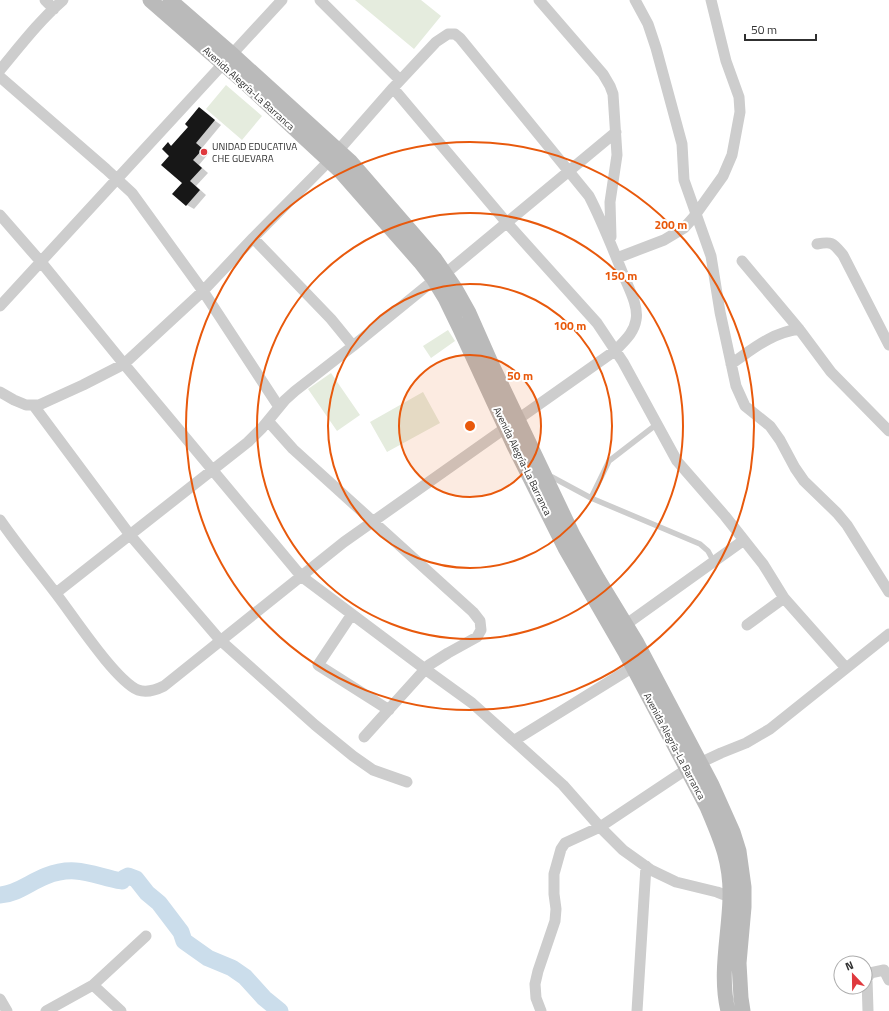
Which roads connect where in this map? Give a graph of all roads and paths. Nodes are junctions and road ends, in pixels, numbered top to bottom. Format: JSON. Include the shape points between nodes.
{"nodes":[{"id":1,"x":45,"y":0,"type":"edge"},
{"id":2,"x":63,"y":0,"type":"edge"},
{"id":3,"x":150,"y":0,"type":"edge"},
{"id":4,"x":170,"y":0,"type":"edge"},
{"id":5,"x":282,"y":0,"type":"edge"},
{"id":6,"x":320,"y":0,"type":"edge"},
{"id":7,"x":539,"y":0,"type":"edge"},
{"id":8,"x":635,"y":0,"type":"edge"},
{"id":9,"x":711,"y":0,"type":"edge"},
{"id":10,"x":54,"y":9,"type":"junction"},
{"id":11,"x":228,"y":59,"type":"junction"},
{"id":12,"x":0,"y":70,"type":"edge"},
{"id":13,"x":0,"y":77,"type":"edge"},
{"id":14,"x":397,"y":84,"type":"junction"},
{"id":15,"x":616,"y":132,"type":"junction"},
{"id":16,"x":334,"y":155,"type":"junction"},
{"id":17,"x":569,"y":171,"type":"junction"},
{"id":18,"x":117,"y":179,"type":"junction"},
{"id":19,"x":697,"y":214,"type":"junction"},
{"id":20,"x":0,"y":215,"type":"edge"},
{"id":21,"x":507,"y":223,"type":"junction"},
{"id":22,"x":253,"y":238,"type":"junction"},
{"id":23,"x":611,"y":244,"type":"junction"},
{"id":24,"x":817,"y":244,"type":"dead end"},
{"id":25,"x":616,"y":258,"type":"junction"},
{"id":26,"x":742,"y":261,"type":"dead end"},
{"id":27,"x":41,"y":262,"type":"junction"},
{"id":28,"x":440,"y":277,"type":"junction"},
{"id":29,"x":203,"y":291,"type":"junction"},
{"id":30,"x":0,"y":306,"type":"edge"},
{"id":31,"x":799,"y":329,"type":"junction"},
{"id":32,"x":889,"y":345,"type":"edge"},
{"id":33,"x":353,"y":346,"type":"junction"},
{"id":34,"x":616,"y":350,"type":"junction"},
{"id":35,"x":124,"y":364,"type":"junction"},
{"id":36,"x":731,"y":364,"type":"junction"},
{"id":37,"x":0,"y":392,"type":"edge"},
{"id":38,"x":34,"y":406,"type":"junction"},
{"id":39,"x":280,"y":407,"type":"junction"},
{"id":40,"x":268,"y":421,"type":"junction"},
{"id":41,"x":512,"y":424,"type":"junction"},
{"id":42,"x":657,"y":424,"type":"junction"},
{"id":43,"x":889,"y":431,"type":"edge"},
{"id":44,"x":213,"y":469,"type":"junction"},
{"id":45,"x":545,"y":477,"type":"junction"},
{"id":46,"x":592,"y":498,"type":"junction"},
{"id":47,"x":0,"y":520,"type":"edge"},
{"id":48,"x":373,"y":521,"type":"junction"},
{"id":49,"x":130,"y":535,"type":"junction"},
{"id":50,"x":744,"y":540,"type":"junction"},
{"id":51,"x":714,"y":562,"type":"junction"},
{"id":52,"x":301,"y":576,"type":"junction"},
{"id":53,"x":889,"y":592,"type":"edge"},
{"id":54,"x":56,"y":593,"type":"junction"},
{"id":55,"x":784,"y":598,"type":"junction"},
{"id":56,"x":352,"y":614,"type":"junction"},
{"id":57,"x":747,"y":625,"type":"dead end"},
{"id":58,"x":620,"y":628,"type":"junction"},
{"id":59,"x":889,"y":634,"type":"edge"},
{"id":60,"x":220,"y":640,"type":"junction"},
{"id":61,"x":633,"y":667,"type":"junction"},
{"id":62,"x":846,"y":668,"type":"junction"},
{"id":63,"x":425,"y":669,"type":"junction"},
{"id":64,"x":389,"y":710,"type":"junction"},
{"id":65,"x":364,"y":737,"type":"dead end"},
{"id":66,"x":515,"y":740,"type":"junction"},
{"id":67,"x":701,"y":763,"type":"junction"},
{"id":68,"x":687,"y":769,"type":"junction"},
{"id":69,"x":407,"y":782,"type":"dead end"},
{"id":70,"x":600,"y":827,"type":"junction"},
{"id":71,"x":646,"y":866,"type":"junction"},
{"id":72,"x":737,"y":897,"type":"junction"},
{"id":73,"x":146,"y":936,"type":"dead end"},
{"id":74,"x":889,"y":980,"type":"edge"},
{"id":75,"x":93,"y":985,"type":"junction"},
{"id":76,"x":0,"y":999,"type":"edge"},
{"id":77,"x":7,"y":1011,"type":"edge"},
{"id":78,"x":46,"y":1011,"type":"edge"},
{"id":79,"x":121,"y":1011,"type":"edge"},
{"id":80,"x":541,"y":1011,"type":"edge"},
{"id":81,"x":637,"y":1011,"type":"edge"},
{"id":82,"x":728,"y":1011,"type":"edge"},
{"id":83,"x":743,"y":1011,"type":"edge"},
{"id":84,"x":868,"y":1011,"type":"edge"}],
"edges":[{"from":1,"to":10,"type":"street"},
{"from":2,"to":10,"type":"street"},
{"from":3,"to":11,"type":"main road","name":"Avenida Alegría-La Barranca"},
{"from":4,"to":11,"type":"main road","name":"Avenida Alegría-La Barranca"},
{"from":5,"to":11,"type":"street"},
{"from":6,"to":14,"type":"street"},
{"from":7,"to":15,"type":"street","via":[[603,74],[610,86]]},
{"from":8,"to":19,"type":"street","via":[[648,24],[656,48],[682,144],[684,180]]},
{"from":9,"to":19,"type":"street","via":[[726,61],[739,97],[740,112],[732,155],[724,176]]},
{"from":10,"to":12,"type":"street"},
{"from":11,"to":16,"type":"main road","name":"Avenida Alegría-La Barranca"},
{"from":11,"to":18,"type":"street"},
{"from":13,"to":18,"type":"street"},
{"from":14,"to":16,"type":"street"},
{"from":14,"to":17,"type":"street","via":[[440,39],[448,34],[455,34]]},
{"from":14,"to":21,"type":"street"},
{"from":15,"to":17,"type":"street"},
{"from":15,"to":23,"type":"street","via":[[617,155],[610,202]]},
{"from":16,"to":22,"type":"street"},
{"from":16,"to":28,"type":"main road","name":"Avenida Alegría-La Barranca","via":[[340,171],[400,238]]},
{"from":17,"to":21,"type":"street"},
{"from":17,"to":23,"type":"street","via":[[588,196]]},
{"from":18,"to":27,"type":"street"},
{"from":18,"to":29,"type":"street","via":[[132,193]]},
{"from":19,"to":25,"type":"street","via":[[684,228],[664,240]]},
{"from":19,"to":36,"type":"street","via":[[711,256]]},
{"from":20,"to":27,"type":"street"},
{"from":21,"to":28,"type":"street"},
{"from":21,"to":34,"type":"street","via":[[589,313]]},
{"from":22,"to":29,"type":"street"},
{"from":22,"to":33,"type":"street","via":[[331,319]]},
{"from":23,"to":25,"type":"street"},
{"from":24,"to":32,"type":"street","via":[[828,242],[843,255]]},
{"from":25,"to":34,"type":"street","via":[[633,298],[637,320],[630,335]]},
{"from":26,"to":31,"type":"street"},
{"from":27,"to":30,"type":"street"},
{"from":27,"to":35,"type":"street"},
{"from":28,"to":33,"type":"street"},
{"from":28,"to":41,"type":"main road","name":"Avenida Alegría-La Barranca","via":[[451,311]]},
{"from":29,"to":35,"type":"street"},
{"from":29,"to":39,"type":"street"},
{"from":31,"to":36,"type":"street","via":[[786,331],[765,340]]},
{"from":31,"to":43,"type":"street","via":[[831,372]]},
{"from":33,"to":39,"type":"street","via":[[295,391]]},
{"from":34,"to":41,"type":"street"},
{"from":34,"to":42,"type":"street"},
{"from":35,"to":38,"type":"street","via":[[51,401]]},
{"from":35,"to":44,"type":"street"},
{"from":36,"to":53,"type":"street","via":[[736,386],[745,406],[770,426],[804,481],[847,525]]},
{"from":37,"to":38,"type":"street","via":[[26,405]]},
{"from":38,"to":49,"type":"street"},
{"from":39,"to":40,"type":"street"},
{"from":40,"to":44,"type":"street","via":[[248,442]]},
{"from":40,"to":48,"type":"street","via":[[293,449]]},
{"from":41,"to":45,"type":"main road","name":"Avenida Alegría-La Barranca"},
{"from":41,"to":48,"type":"street"},
{"from":41,"to":58,"type":"main road","name":"Avenida Alegría-La Barranca","via":[[565,548]]},
{"from":42,"to":46,"type":"lane","via":[[609,461]]},
{"from":42,"to":50,"type":"street","via":[[677,461]]},
{"from":44,"to":49,"type":"street"},
{"from":44,"to":52,"type":"street"},
{"from":45,"to":46,"type":"lane","via":[[552,477]]},
{"from":45,"to":58,"type":"main road","name":"Avenida Alegría-La Barranca"},
{"from":46,"to":51,"type":"lane","via":[[700,544],[708,551]]},
{"from":47,"to":54,"type":"street"},
{"from":48,"to":52,"type":"street"},
{"from":48,"to":63,"type":"street","via":[[480,621],[481,630],[477,638],[435,660]]},
{"from":49,"to":54,"type":"street"},
{"from":49,"to":60,"type":"street"},
{"from":50,"to":51,"type":"street"},
{"from":50,"to":55,"type":"street","via":[[763,564]]},
{"from":51,"to":58,"type":"street"},
{"from":52,"to":56,"type":"street"},
{"from":52,"to":60,"type":"street"},
{"from":54,"to":60,"type":"street","via":[[107,661],[138,690],[147,692],[164,686]]},
{"from":55,"to":57,"type":"street"},
{"from":55,"to":62,"type":"street"},
{"from":56,"to":63,"type":"street"},
{"from":56,"to":64,"type":"street","via":[[318,665]]},
{"from":58,"to":61,"type":"main road","name":"Avenida Alegría-La Barranca"},
{"from":58,"to":67,"type":"main road","name":"Avenida Alegría-La Barranca","via":[[638,643]]},
{"from":59,"to":62,"type":"street"},
{"from":60,"to":69,"type":"street","via":[[353,756],[374,770]]},
{"from":61,"to":66,"type":"street"},
{"from":61,"to":68,"type":"main road","name":"Avenida Alegría-La Barranca"},
{"from":62,"to":67,"type":"street","via":[[770,729],[746,744]]},
{"from":63,"to":64,"type":"street"},
{"from":63,"to":66,"type":"street","via":[[472,702]]},
{"from":64,"to":65,"type":"street"},
{"from":66,"to":70,"type":"street","via":[[563,785]]},
{"from":67,"to":68,"type":"street"},
{"from":67,"to":72,"type":"main road","name":"Avenida Alegría-La Barranca","via":[[733,832],[742,868]]},
{"from":68,"to":70,"type":"street"},
{"from":68,"to":72,"type":"main road","name":"Avenida Alegría-La Barranca","via":[[708,808],[724,849]]},
{"from":70,"to":71,"type":"street","via":[[623,850]]},
{"from":70,"to":80,"type":"street","via":[[565,843],[559,855],[554,874],[555,920],[535,984],[536,998]]},
{"from":71,"to":72,"type":"street","via":[[676,882]]},
{"from":71,"to":81,"type":"street"},
{"from":72,"to":82,"type":"main road","name":"Avenida Alegría-La Barranca","via":[[725,967]]},
{"from":72,"to":83,"type":"main road","name":"Avenida Alegría-La Barranca"},
{"from":73,"to":75,"type":"street"},
{"from":74,"to":84,"type":"street","via":[[884,970],[870,973],[867,979]]},
{"from":75,"to":78,"type":"street"},
{"from":75,"to":79,"type":"street"},
{"from":76,"to":77,"type":"street"}]}
